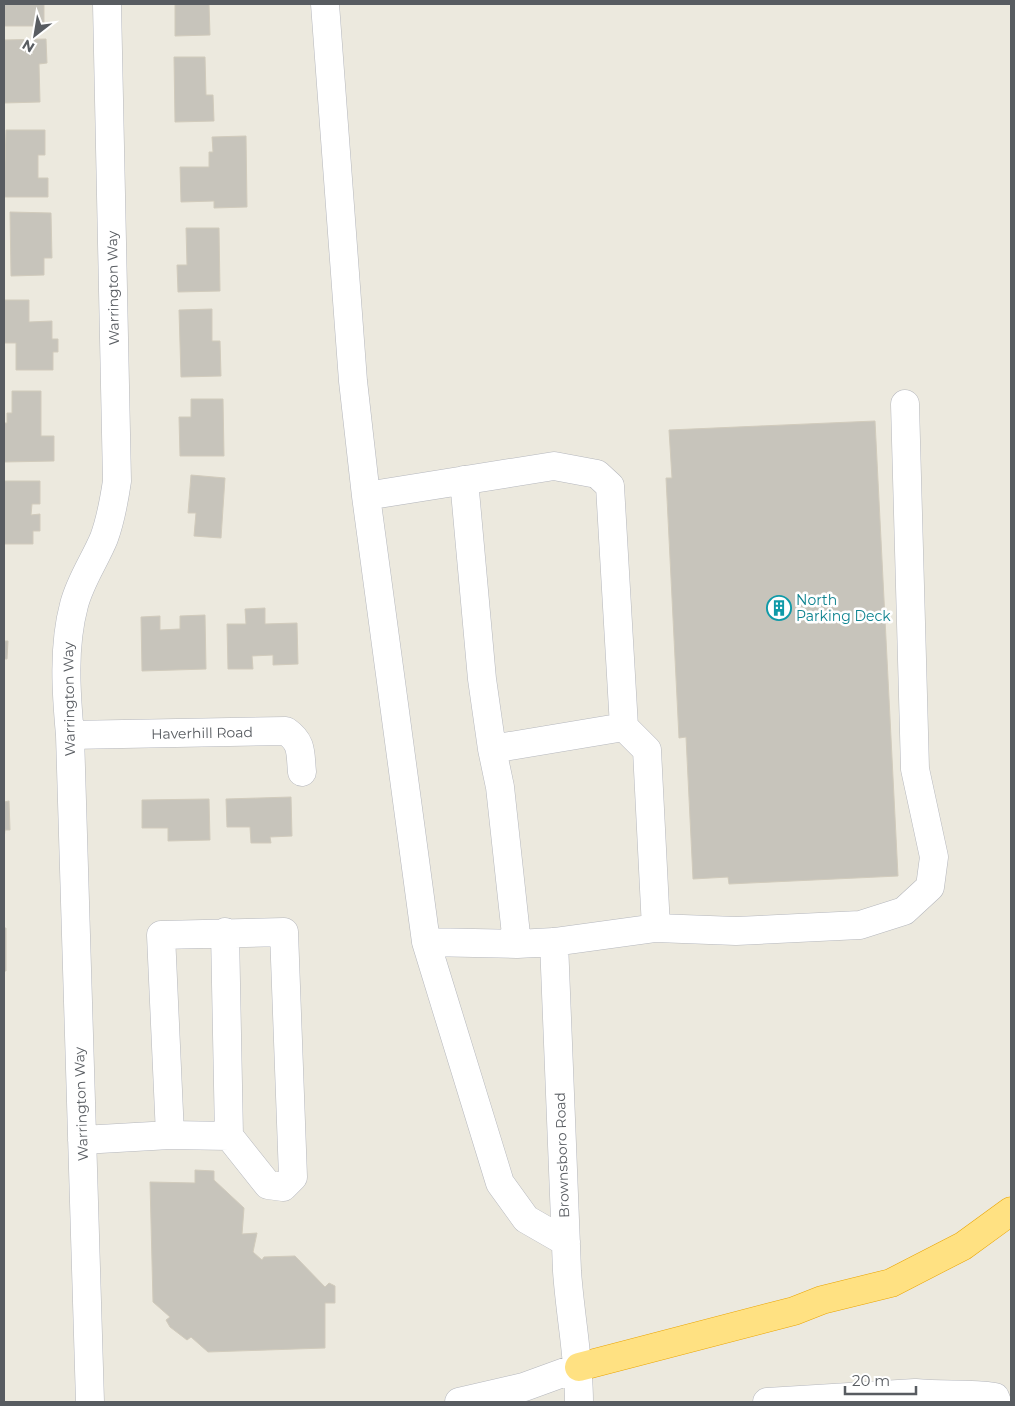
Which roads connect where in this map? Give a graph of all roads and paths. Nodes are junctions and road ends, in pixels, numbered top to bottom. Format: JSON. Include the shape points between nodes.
{"nodes":[{"id":1,"x":107,"y":4,"type":"edge"},
{"id":2,"x":325,"y":4,"type":"edge"},
{"id":3,"x":905,"y":404,"type":"dead end"},
{"id":4,"x":464,"y":480,"type":"junction"},
{"id":5,"x":366,"y":496,"type":"junction"},
{"id":6,"x":624,"y":727,"type":"junction"},
{"id":7,"x":70,"y":735,"type":"junction"},
{"id":8,"x":492,"y":749,"type":"junction"},
{"id":9,"x":302,"y":772,"type":"dead end"},
{"id":10,"x":656,"y":928,"type":"junction"},
{"id":11,"x":224,"y":932,"type":"junction"},
{"id":12,"x":426,"y":942,"type":"junction"},
{"id":13,"x":554,"y":942,"type":"junction"},
{"id":14,"x":517,"y":944,"type":"junction"},
{"id":15,"x":170,"y":1135,"type":"junction"},
{"id":16,"x":229,"y":1136,"type":"junction"},
{"id":17,"x":82,"y":1140,"type":"junction"},
{"id":18,"x":1011,"y":1211,"type":"edge"},
{"id":19,"x":566,"y":1242,"type":"junction"},
{"id":20,"x":579,"y":1367,"type":"junction"},
{"id":21,"x":972,"y":1398,"type":"edge"},
{"id":22,"x":940,"y":1399,"type":"edge"},
{"id":23,"x":90,"y":1402,"type":"edge"},
{"id":24,"x":459,"y":1402,"type":"edge"},
{"id":25,"x":579,"y":1402,"type":"edge"},
{"id":26,"x":600,"y":1402,"type":"edge"},
{"id":27,"x":767,"y":1402,"type":"edge"},
{"id":28,"x":997,"y":1402,"type":"edge"}],
"edges":[{"from":1,"to":7,"type":"street","name":"Warrington Way","via":[[117,482],[112,514],[75,602],[68,633]]},
{"from":2,"to":5,"type":"street","via":[[353,371]]},
{"from":3,"to":10,"type":"street","via":[[915,769],[934,857],[930,887],[904,911],[860,925],[736,931]]},
{"from":4,"to":5,"type":"street"},
{"from":4,"to":6,"type":"street","via":[[554,466],[597,474],[610,486]]},
{"from":4,"to":8,"type":"street","via":[[482,679]]},
{"from":5,"to":12,"type":"street"},
{"from":6,"to":8,"type":"street"},
{"from":6,"to":10,"type":"street","via":[[647,750]]},
{"from":7,"to":9,"type":"street","name":"Haverhill Road","via":[[286,731],[299,744]]},
{"from":7,"to":17,"type":"street","name":"Warrington Way"},
{"from":8,"to":14,"type":"street","via":[[500,787]]},
{"from":10,"to":13,"type":"street"},
{"from":11,"to":15,"type":"street","via":[[161,935]]},
{"from":11,"to":16,"type":"street"},
{"from":11,"to":16,"type":"street","via":[[284,932],[293,1177],[283,1187],[268,1185]]},
{"from":12,"to":14,"type":"street"},
{"from":12,"to":19,"type":"street","via":[[500,1183],[526,1218]]},
{"from":13,"to":14,"type":"street"},
{"from":13,"to":19,"type":"street","name":"Brownsboro Road"},
{"from":15,"to":16,"type":"street"},
{"from":15,"to":17,"type":"street"},
{"from":17,"to":23,"type":"street","name":"Warrington Way"},
{"from":18,"to":20,"type":"highway","via":[[963,1246],[891,1283]]},
{"from":19,"to":20,"type":"street","name":"Brownsboro Road"},
{"from":20,"to":24,"type":"street","via":[[524,1387]]},
{"from":20,"to":25,"type":"street","name":"Brownsboro Road"},
{"from":20,"to":26,"type":"street","name":"Brownsboro Road"},
{"from":21,"to":22,"type":"street"},
{"from":21,"to":28,"type":"street","via":[[995,1397]]},
{"from":22,"to":27,"type":"street","via":[[915,1393]]}]}
